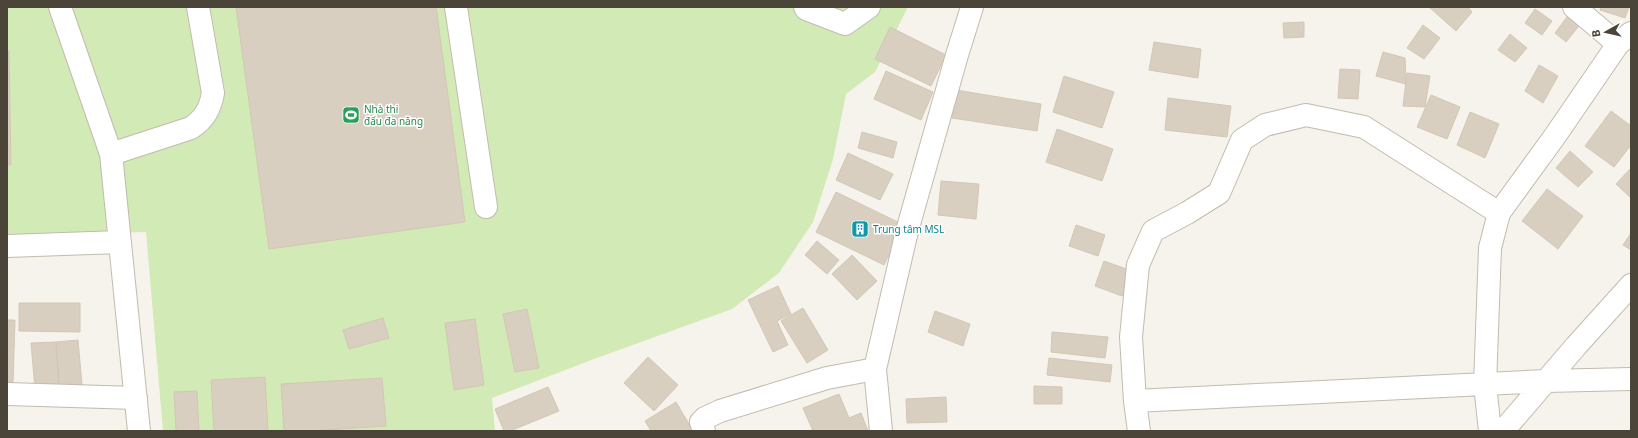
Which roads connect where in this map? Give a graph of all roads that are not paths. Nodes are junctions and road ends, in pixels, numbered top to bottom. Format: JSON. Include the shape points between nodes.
{"nodes":[{"id":1,"x":60,"y":7,"type":"edge"},
{"id":2,"x":198,"y":7,"type":"edge"},
{"id":3,"x":456,"y":7,"type":"edge"},
{"id":4,"x":805,"y":7,"type":"edge"},
{"id":5,"x":869,"y":7,"type":"edge"},
{"id":6,"x":972,"y":7,"type":"edge"},
{"id":7,"x":1574,"y":7,"type":"edge"},
{"id":8,"x":1624,"y":38,"type":"edge"},
{"id":9,"x":111,"y":154,"type":"junction"},
{"id":10,"x":486,"y":207,"type":"dead end"},
{"id":11,"x":1499,"y":213,"type":"junction"},
{"id":12,"x":120,"y":242,"type":"junction"},
{"id":13,"x":7,"y":246,"type":"edge"},
{"id":14,"x":1631,"y":285,"type":"edge"},
{"id":15,"x":874,"y":368,"type":"junction"},
{"id":16,"x":1631,"y":379,"type":"edge"},
{"id":17,"x":1546,"y":381,"type":"junction"},
{"id":18,"x":1485,"y":385,"type":"junction"},
{"id":19,"x":7,"y":394,"type":"edge"},
{"id":20,"x":136,"y":398,"type":"junction"},
{"id":21,"x":1135,"y":401,"type":"junction"},
{"id":22,"x":139,"y":431,"type":"edge"},
{"id":23,"x":704,"y":431,"type":"edge"},
{"id":24,"x":881,"y":431,"type":"edge"},
{"id":25,"x":1139,"y":431,"type":"edge"},
{"id":26,"x":1490,"y":431,"type":"edge"},
{"id":27,"x":1504,"y":431,"type":"edge"}],
"edges":[{"from":1,"to":9,"type":"street"},
{"from":2,"to":9,"type":"street","via":[[213,93],[207,114],[187,130]]},
{"from":3,"to":10,"type":"street"},
{"from":4,"to":5,"type":"street","via":[[846,24]]},
{"from":6,"to":15,"type":"street","via":[[907,231]]},
{"from":7,"to":8,"type":"street"},
{"from":8,"to":11,"type":"street"},
{"from":9,"to":12,"type":"street"},
{"from":11,"to":18,"type":"street","via":[[1490,248]]},
{"from":11,"to":21,"type":"street","via":[[1364,128],[1306,115],[1265,125],[1242,140],[1219,193],[1153,231],[1138,265],[1131,337]]},
{"from":12,"to":13,"type":"street"},
{"from":12,"to":20,"type":"street"},
{"from":14,"to":17,"type":"street"},
{"from":15,"to":23,"type":"street","via":[[827,378],[720,411],[701,422]]},
{"from":15,"to":24,"type":"street"},
{"from":16,"to":17,"type":"street"},
{"from":17,"to":18,"type":"street"},
{"from":17,"to":27,"type":"street"},
{"from":18,"to":21,"type":"street"},
{"from":18,"to":26,"type":"street"},
{"from":19,"to":20,"type":"street"},
{"from":20,"to":22,"type":"street"},
{"from":21,"to":25,"type":"street"}]}
